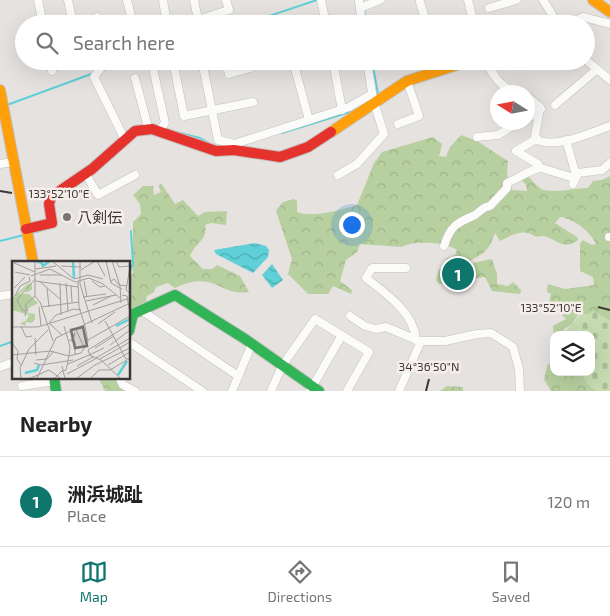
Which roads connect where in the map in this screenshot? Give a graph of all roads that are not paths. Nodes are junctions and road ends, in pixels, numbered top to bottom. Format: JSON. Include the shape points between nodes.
{"nodes":[{"id":1,"x":38,"y":0,"type":"edge"},
{"id":2,"x":68,"y":0,"type":"edge"},
{"id":3,"x":127,"y":0,"type":"edge"},
{"id":4,"x":163,"y":0,"type":"edge"},
{"id":5,"x":194,"y":0,"type":"edge"},
{"id":6,"x":226,"y":0,"type":"edge"},
{"id":7,"x":380,"y":0,"type":"edge"},
{"id":8,"x":468,"y":0,"type":"edge"},
{"id":9,"x":516,"y":0,"type":"edge"},
{"id":10,"x":543,"y":0,"type":"edge"},
{"id":11,"x":593,"y":0,"type":"edge"},
{"id":12,"x":321,"y":1,"type":"edge"},
{"id":13,"x":420,"y":2,"type":"dead end"},
{"id":14,"x":361,"y":5,"type":"edge"},
{"id":15,"x":489,"y":8,"type":"dead end"},
{"id":16,"x":610,"y":12,"type":"edge"},
{"id":17,"x":41,"y":15,"type":"edge"},
{"id":18,"x":71,"y":15,"type":"edge"},
{"id":19,"x":131,"y":15,"type":"edge"},
{"id":20,"x":166,"y":15,"type":"edge"},
{"id":21,"x":197,"y":15,"type":"edge"},
{"id":22,"x":216,"y":15,"type":"edge"},
{"id":23,"x":324,"y":15,"type":"edge"},
{"id":24,"x":424,"y":15,"type":"edge"},
{"id":25,"x":472,"y":15,"type":"edge"},
{"id":26,"x":552,"y":15,"type":"edge"},
{"id":27,"x":595,"y":20,"type":"edge"},
{"id":28,"x":610,"y":24,"type":"edge"},
{"id":29,"x":100,"y":70,"type":"edge"},
{"id":30,"x":174,"y":70,"type":"edge"},
{"id":31,"x":204,"y":70,"type":"edge"},
{"id":32,"x":228,"y":70,"type":"edge"},
{"id":33,"x":243,"y":70,"type":"edge"},
{"id":34,"x":295,"y":70,"type":"edge"},
{"id":35,"x":335,"y":70,"type":"edge"},
{"id":36,"x":368,"y":70,"type":"edge"},
{"id":37,"x":441,"y":70,"type":"edge"},
{"id":38,"x":490,"y":70,"type":"edge"},
{"id":39,"x":596,"y":70,"type":"joint"},
{"id":40,"x":154,"y":73,"type":"dead end"},
{"id":41,"x":135,"y":78,"type":"dead end"},
{"id":42,"x":610,"y":80,"type":"edge"},
{"id":43,"x":407,"y":81,"type":"junction"},
{"id":44,"x":503,"y":85,"type":"edge"},
{"id":45,"x":0,"y":90,"type":"edge"},
{"id":46,"x":372,"y":98,"type":"junction"},
{"id":47,"x":535,"y":101,"type":"edge"},
{"id":48,"x":253,"y":102,"type":"dead end"},
{"id":49,"x":555,"y":105,"type":"dead end"},
{"id":50,"x":541,"y":109,"type":"junction"},
{"id":51,"x":342,"y":110,"type":"junction"},
{"id":52,"x":212,"y":112,"type":"junction"},
{"id":53,"x":535,"y":113,"type":"edge"},
{"id":54,"x":309,"y":120,"type":"junction"},
{"id":55,"x":398,"y":124,"type":"dead end"},
{"id":56,"x":610,"y":126,"type":"edge"},
{"id":57,"x":154,"y":127,"type":"junction"},
{"id":58,"x":505,"y":130,"type":"edge"},
{"id":59,"x":124,"y":137,"type":"junction"},
{"id":60,"x":477,"y":137,"type":"dead end"},
{"id":61,"x":536,"y":139,"type":"junction"},
{"id":62,"x":566,"y":140,"type":"junction"},
{"id":63,"x":14,"y":162,"type":"junction"},
{"id":64,"x":610,"y":163,"type":"edge"},
{"id":65,"x":0,"y":164,"type":"edge"},
{"id":66,"x":538,"y":167,"type":"junction"},
{"id":67,"x":86,"y":173,"type":"junction"},
{"id":68,"x":135,"y":175,"type":"dead end"},
{"id":69,"x":338,"y":175,"type":"dead end"},
{"id":70,"x":574,"y":179,"type":"junction"},
{"id":71,"x":27,"y":233,"type":"junction"},
{"id":72,"x":444,"y":246,"type":"dead end"},
{"id":73,"x":33,"y":261,"type":"edge"},
{"id":74,"x":406,"y":268,"type":"dead end"},
{"id":75,"x":141,"y":310,"type":"junction"},
{"id":76,"x":350,"y":316,"type":"dead end"},
{"id":77,"x":130,"y":327,"type":"edge"},
{"id":78,"x":342,"y":335,"type":"junction"},
{"id":79,"x":418,"y":340,"type":"junction"},
{"id":80,"x":130,"y":343,"type":"edge"},
{"id":81,"x":251,"y":346,"type":"junction"},
{"id":82,"x":12,"y":363,"type":"edge"},
{"id":83,"x":282,"y":366,"type":"junction"},
{"id":84,"x":0,"y":367,"type":"edge"},
{"id":85,"x":238,"y":376,"type":"junction"},
{"id":86,"x":119,"y":378,"type":"edge"},
{"id":87,"x":55,"y":383,"type":"edge"},
{"id":88,"x":22,"y":389,"type":"edge"},
{"id":89,"x":314,"y":389,"type":"edge"},
{"id":90,"x":135,"y":391,"type":"edge"},
{"id":91,"x":202,"y":391,"type":"edge"},
{"id":92,"x":232,"y":391,"type":"edge"},
{"id":93,"x":271,"y":391,"type":"edge"},
{"id":94,"x":347,"y":391,"type":"edge"},
{"id":95,"x":399,"y":391,"type":"edge"},
{"id":96,"x":520,"y":391,"type":"edge"}],
"edges":[{"from":1,"to":17,"type":"street"},
{"from":2,"to":18,"type":"street"},
{"from":3,"to":19,"type":"street"},
{"from":4,"to":20,"type":"street"},
{"from":5,"to":21,"type":"street"},
{"from":6,"to":22,"type":"street","via":[[229,10]]},
{"from":7,"to":14,"type":"street"},
{"from":8,"to":25,"type":"street"},
{"from":9,"to":15,"type":"street"},
{"from":10,"to":26,"type":"street"},
{"from":11,"to":16,"type":"street"},
{"from":12,"to":23,"type":"street"},
{"from":13,"to":24,"type":"street"},
{"from":27,"to":28,"type":"street"},
{"from":29,"to":59,"type":"street","via":[[95,76]]},
{"from":30,"to":52,"type":"street","via":[[184,116]]},
{"from":31,"to":52,"type":"street"},
{"from":32,"to":33,"type":"street","via":[[229,74]]},
{"from":34,"to":54,"type":"street"},
{"from":35,"to":51,"type":"street"},
{"from":36,"to":46,"type":"street"},
{"from":37,"to":43,"type":"street"},
{"from":38,"to":44,"type":"street"},
{"from":39,"to":42,"type":"street"},
{"from":39,"to":49,"type":"street"},
{"from":40,"to":57,"type":"street","via":[[165,123]]},
{"from":41,"to":57,"type":"street"},
{"from":43,"to":46,"type":"street"},
{"from":43,"to":55,"type":"street","via":[[419,116]]},
{"from":45,"to":63,"type":"street"},
{"from":46,"to":51,"type":"street"},
{"from":46,"to":57,"type":"street","via":[[308,146],[280,157],[216,150]]},
{"from":46,"to":69,"type":"street","via":[[384,134],[357,164]]},
{"from":47,"to":50,"type":"street"},
{"from":48,"to":52,"type":"street"},
{"from":50,"to":53,"type":"street"},
{"from":50,"to":61,"type":"street"},
{"from":51,"to":54,"type":"street"},
{"from":52,"to":54,"type":"street","via":[[218,140],[230,144]]},
{"from":56,"to":62,"type":"street"},
{"from":57,"to":59,"type":"street"},
{"from":58,"to":60,"type":"street"},
{"from":59,"to":67,"type":"street"},
{"from":61,"to":62,"type":"street","via":[[550,143]]},
{"from":61,"to":66,"type":"street","via":[[516,151]]},
{"from":62,"to":70,"type":"street"},
{"from":63,"to":65,"type":"street"},
{"from":63,"to":71,"type":"street"},
{"from":64,"to":70,"type":"street","via":[[602,170]]},
{"from":66,"to":70,"type":"street"},
{"from":66,"to":72,"type":"street","via":[[507,183],[507,188],[490,206],[482,207],[475,215],[458,222]]},
{"from":67,"to":68,"type":"street","via":[[98,196]]},
{"from":67,"to":71,"type":"street","via":[[51,197],[52,223]]},
{"from":71,"to":73,"type":"street"},
{"from":74,"to":79,"type":"street","via":[[372,268],[366,278],[397,304]]},
{"from":75,"to":77,"type":"street","via":[[133,314]]},
{"from":75,"to":81,"type":"street","via":[[175,295]]},
{"from":75,"to":85,"type":"street"},
{"from":76,"to":79,"type":"street","via":[[365,326],[386,327]]},
{"from":78,"to":83,"type":"street","via":[[315,319]]},
{"from":78,"to":89,"type":"street"},
{"from":78,"to":94,"type":"street","via":[[369,352]]},
{"from":79,"to":95,"type":"street"},
{"from":79,"to":96,"type":"street","via":[[445,341],[491,333],[513,347]]},
{"from":80,"to":91,"type":"street"},
{"from":81,"to":83,"type":"street"},
{"from":81,"to":85,"type":"street"},
{"from":82,"to":84,"type":"street"},
{"from":83,"to":89,"type":"street"},
{"from":83,"to":93,"type":"street"},
{"from":85,"to":92,"type":"street"},
{"from":86,"to":90,"type":"street","via":[[123,385]]},
{"from":87,"to":88,"type":"street"}]}
